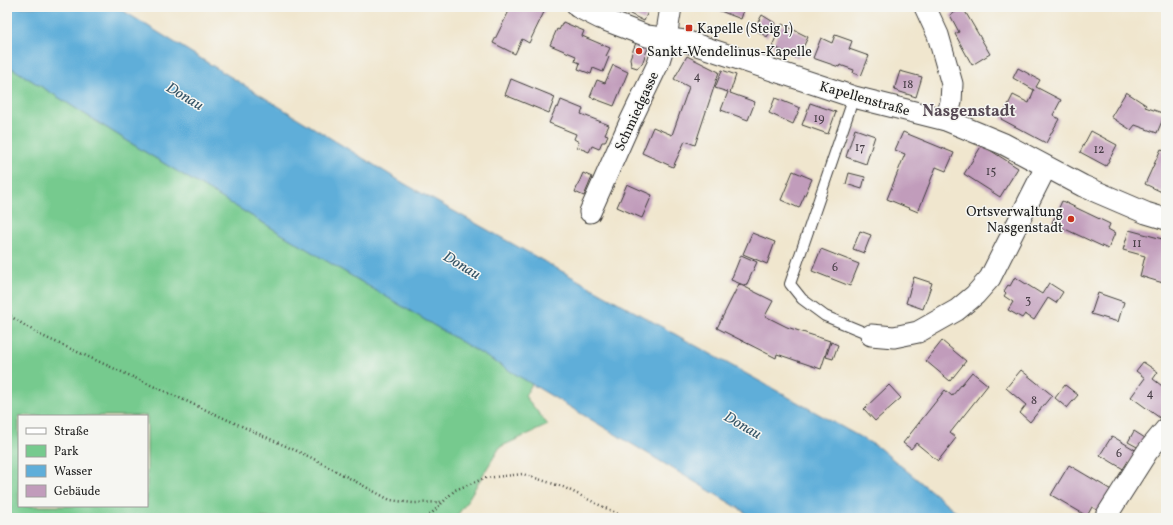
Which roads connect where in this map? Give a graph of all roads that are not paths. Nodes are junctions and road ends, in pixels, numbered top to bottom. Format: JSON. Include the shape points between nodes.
{"nodes":[{"id":1,"x":578,"y":7,"type":"edge"},
{"id":2,"x":671,"y":7,"type":"edge"},
{"id":3,"x":924,"y":7,"type":"edge"},
{"id":4,"x":666,"y":38,"type":"junction"},
{"id":5,"x":854,"y":97,"type":"junction"},
{"id":6,"x":946,"y":120,"type":"junction"},
{"id":7,"x":1046,"y":167,"type":"junction"},
{"id":8,"x":590,"y":212,"type":"dead end"},
{"id":9,"x":1166,"y":219,"type":"edge"},
{"id":10,"x":871,"y":335,"type":"joint"},
{"id":11,"x":1166,"y":429,"type":"edge"},
{"id":12,"x":1104,"y":518,"type":"edge"}],
"edges":[{"from":1,"to":4,"type":"street","name":"Kapellenstraße","via":[[647,36]]},
{"from":2,"to":4,"type":"street","name":"Schmiedgasse"},
{"from":3,"to":6,"type":"street","via":[[938,35],[952,84],[952,102]]},
{"from":4,"to":5,"type":"street","name":"Kapellenstraße","via":[[685,41]]},
{"from":4,"to":8,"type":"street","name":"Schmiedgasse","via":[[658,64]]},
{"from":5,"to":6,"type":"street","name":"Kapellenstraße"},
{"from":5,"to":10,"type":"lane","via":[[790,284],[802,299],[825,316]]},
{"from":6,"to":7,"type":"street","name":"Kapellenstraße","via":[[1004,144]]},
{"from":7,"to":9,"type":"street","name":"Kapellenstraße","via":[[1091,190]]},
{"from":7,"to":10,"type":"street","via":[[990,278],[975,295],[957,310],[918,332],[894,337]]},
{"from":11,"to":12,"type":"street","via":[[1147,452]]}]}
